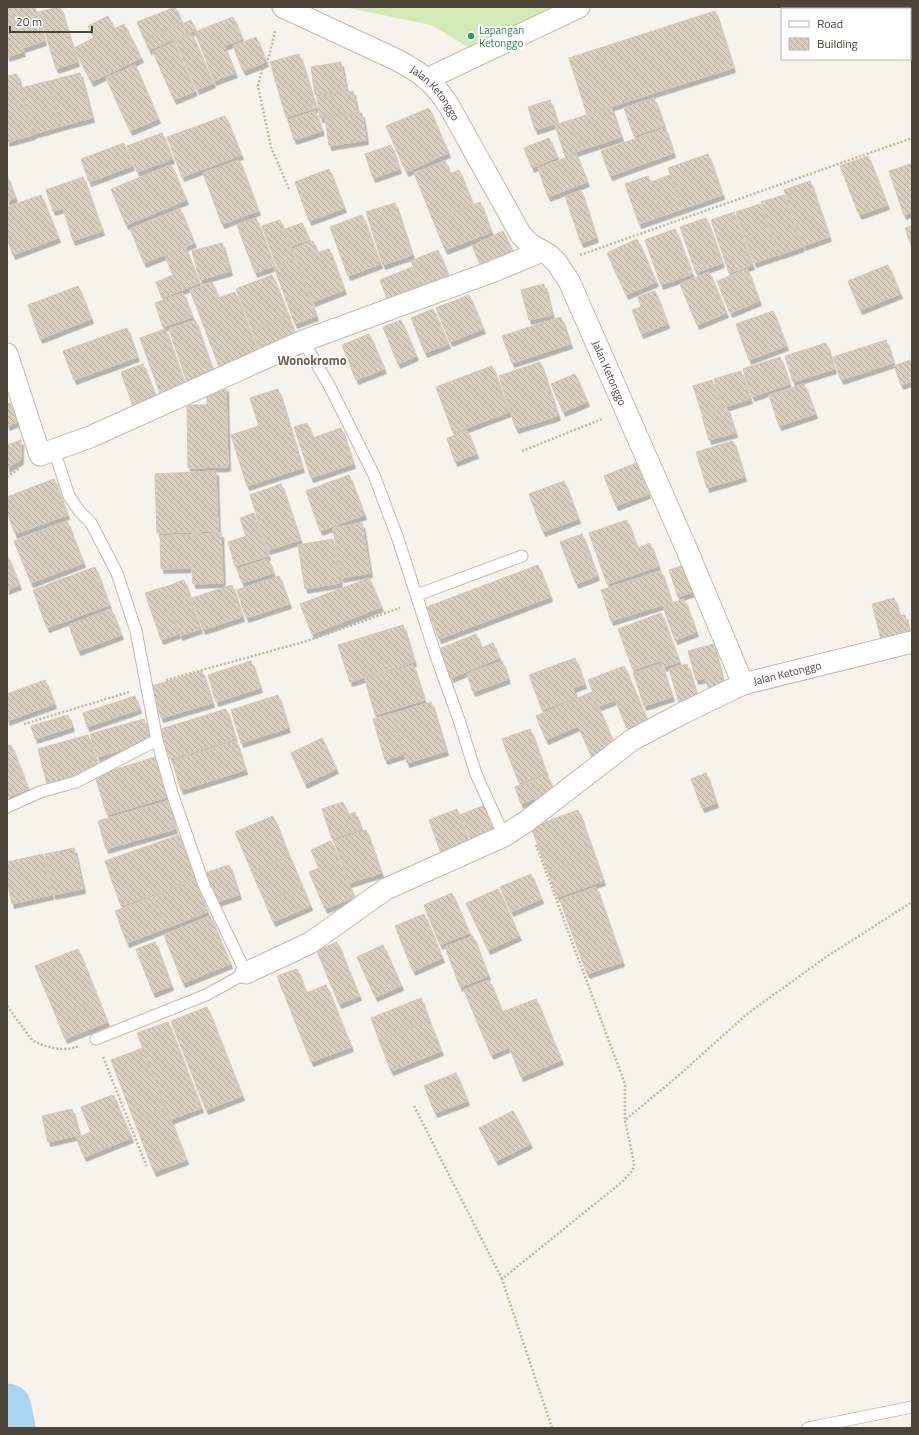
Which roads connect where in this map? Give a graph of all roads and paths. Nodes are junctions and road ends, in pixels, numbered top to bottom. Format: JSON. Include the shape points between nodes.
{"nodes":[{"id":1,"x":283,"y":7,"type":"edge"},
{"id":2,"x":579,"y":7,"type":"edge"},
{"id":3,"x":275,"y":28,"type":"dead end"},
{"id":4,"x":427,"y":79,"type":"junction"},
{"id":5,"x":912,"y":138,"type":"edge"},
{"id":6,"x":289,"y":189,"type":"dead end"},
{"id":7,"x":550,"y":257,"type":"junction"},
{"id":8,"x":303,"y":341,"type":"junction"},
{"id":9,"x":7,"y":354,"type":"edge"},
{"id":10,"x":625,"y":410,"type":"junction"},
{"id":11,"x":54,"y":450,"type":"junction"},
{"id":12,"x":522,"y":451,"type":"dead end"},
{"id":13,"x":522,"y":556,"type":"dead end"},
{"id":14,"x":418,"y":598,"type":"junction"},
{"id":15,"x":912,"y":642,"type":"edge"},
{"id":16,"x":743,"y":684,"type":"junction"},
{"id":17,"x":147,"y":686,"type":"junction"},
{"id":18,"x":24,"y":724,"type":"dead end"},
{"id":19,"x":157,"y":740,"type":"junction"},
{"id":20,"x":7,"y":807,"type":"edge"},
{"id":21,"x":527,"y":821,"type":"junction"},
{"id":22,"x":504,"y":836,"type":"junction"},
{"id":23,"x":912,"y":902,"type":"edge"},
{"id":24,"x":246,"y":973,"type":"junction"},
{"id":25,"x":7,"y":1006,"type":"edge"},
{"id":26,"x":96,"y":1039,"type":"junction"},
{"id":27,"x":414,"y":1106,"type":"dead end"},
{"id":28,"x":625,"y":1120,"type":"junction"},
{"id":29,"x":148,"y":1166,"type":"dead end"},
{"id":30,"x":502,"y":1279,"type":"junction"},
{"id":31,"x":912,"y":1407,"type":"edge"},
{"id":32,"x":552,"y":1428,"type":"edge"},
{"id":33,"x":808,"y":1428,"type":"edge"}],
"edges":[{"from":1,"to":4,"type":"street","name":"Jalan Ketonggo","via":[[397,60]]},
{"from":2,"to":4,"type":"street"},
{"from":3,"to":6,"type":"path","via":[[269,57],[258,86],[271,147]]},
{"from":4,"to":7,"type":"street","name":"Jalan Ketonggo","via":[[441,92],[521,235]]},
{"from":5,"to":7,"type":"path"},
{"from":7,"to":8,"type":"street","via":[[494,271]]},
{"from":7,"to":10,"type":"street","name":"Jalan Ketonggo","via":[[568,281]]},
{"from":8,"to":11,"type":"street","via":[[90,437]]},
{"from":8,"to":14,"type":"lane","via":[[329,384],[374,475]]},
{"from":9,"to":11,"type":"street","via":[[40,455]]},
{"from":10,"to":12,"type":"path"},
{"from":10,"to":16,"type":"street","name":"Jalan Ketonggo"},
{"from":11,"to":17,"type":"lane","via":[[69,496],[91,523],[117,573],[136,631]]},
{"from":13,"to":14,"type":"lane"},
{"from":14,"to":17,"type":"path","via":[[307,640]]},
{"from":14,"to":22,"type":"lane","via":[[476,774]]},
{"from":15,"to":16,"type":"street","name":"Jalan Ketonggo"},
{"from":16,"to":21,"type":"street","via":[[632,740]]},
{"from":17,"to":18,"type":"path"},
{"from":17,"to":19,"type":"lane"},
{"from":19,"to":20,"type":"lane","via":[[76,782],[40,792]]},
{"from":19,"to":24,"type":"lane","via":[[172,793],[204,885]]},
{"from":21,"to":22,"type":"street"},
{"from":21,"to":28,"type":"path","via":[[625,1084]]},
{"from":22,"to":24,"type":"street","via":[[386,889],[310,943]]},
{"from":23,"to":28,"type":"path","via":[[826,957],[747,1014]]},
{"from":24,"to":26,"type":"lane","via":[[206,995]]},
{"from":25,"to":26,"type":"path","via":[[37,1043],[61,1049],[73,1048]]},
{"from":26,"to":29,"type":"path"},
{"from":27,"to":30,"type":"path"},
{"from":28,"to":30,"type":"path","via":[[634,1163],[633,1170],[622,1182]]},
{"from":30,"to":32,"type":"path"},
{"from":31,"to":33,"type":"lane"}]}
